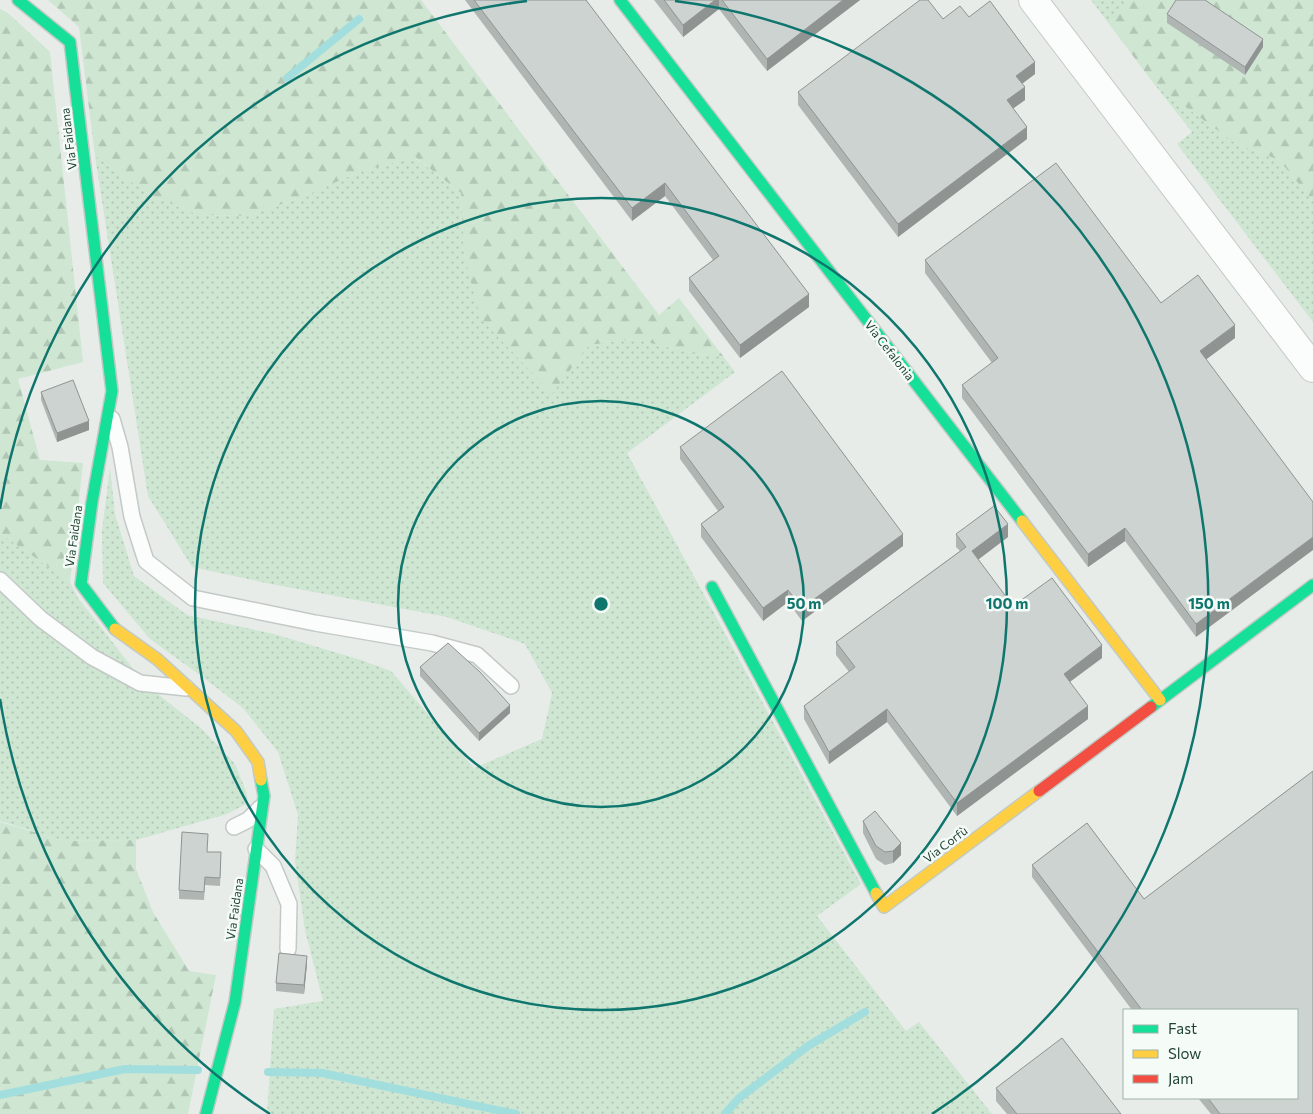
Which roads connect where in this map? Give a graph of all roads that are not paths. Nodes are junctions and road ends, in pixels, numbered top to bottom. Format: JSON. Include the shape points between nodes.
{"nodes":[{"id":1,"x":18,"y":0,"type":"edge"},
{"id":2,"x":620,"y":0,"type":"edge"},
{"id":3,"x":1033,"y":0,"type":"edge"},
{"id":4,"x":1313,"y":368,"type":"edge"},
{"id":5,"x":109,"y":408,"type":"junction"},
{"id":6,"x":0,"y":580,"type":"edge"},
{"id":7,"x":1313,"y":585,"type":"edge"},
{"id":8,"x":712,"y":586,"type":"dead end"},
{"id":9,"x":511,"y":686,"type":"dead end"},
{"id":10,"x":190,"y":689,"type":"junction"},
{"id":11,"x":1160,"y":700,"type":"junction"},
{"id":12,"x":263,"y":806,"type":"junction"},
{"id":13,"x":234,"y":827,"type":"dead end"},
{"id":14,"x":256,"y":849,"type":"junction"},
{"id":15,"x":288,"y":949,"type":"dead end"},
{"id":16,"x":206,"y":1114,"type":"edge"}],
"edges":[{"from":1,"to":5,"type":"street","name":"Via Faidana","via":[[70,42],[112,391]]},
{"from":2,"to":11,"type":"street","name":"Via Cefalonia"},
{"from":3,"to":4,"type":"street"},
{"from":5,"to":9,"type":"lane","via":[[120,447],[132,517],[146,561],[193,598],[432,643],[477,655]]},
{"from":5,"to":10,"type":"street","name":"Via Faidana","via":[[81,584],[113,628],[157,659]]},
{"from":6,"to":10,"type":"lane","via":[[41,620],[92,657],[140,683]]},
{"from":7,"to":11,"type":"street","name":"Via Corfù"},
{"from":8,"to":11,"type":"street","name":"Via Corfù","via":[[884,907]]},
{"from":10,"to":12,"type":"street","name":"Via Faidana","via":[[236,731],[258,762]]},
{"from":12,"to":13,"type":"lane","via":[[248,820]]},
{"from":12,"to":14,"type":"street","name":"Via Faidana"},
{"from":14,"to":15,"type":"lane","via":[[273,866],[289,904]]},
{"from":14,"to":16,"type":"street","name":"Via Faidana","via":[[235,1002]]}]}
